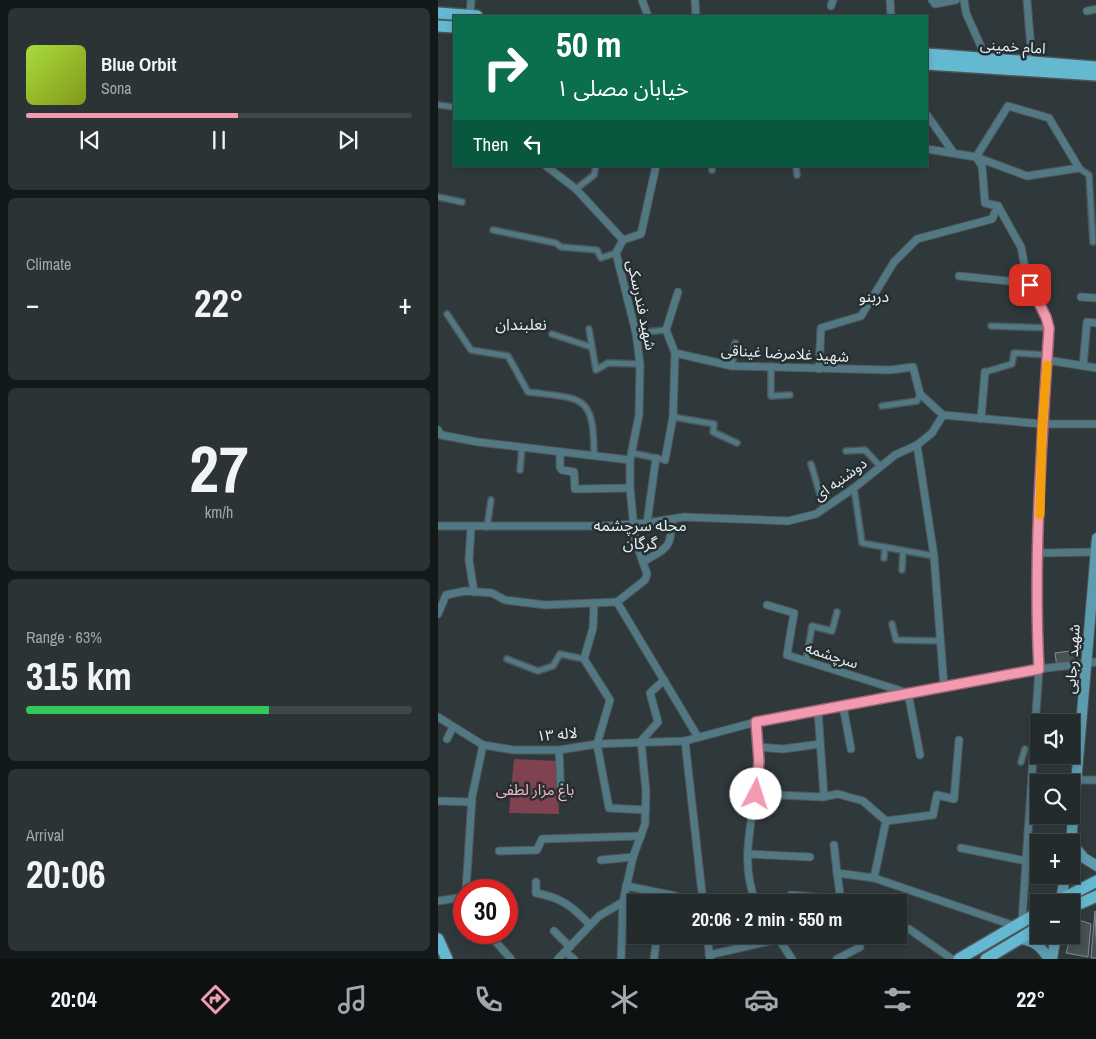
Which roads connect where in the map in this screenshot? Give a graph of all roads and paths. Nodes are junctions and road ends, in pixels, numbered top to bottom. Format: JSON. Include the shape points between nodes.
{"nodes":[{"id":1,"x":472,"y":0,"type":"edge"},
{"id":2,"x":642,"y":0,"type":"edge"},
{"id":3,"x":695,"y":0,"type":"edge"},
{"id":4,"x":890,"y":0,"type":"edge"},
{"id":5,"x":932,"y":0,"type":"edge"},
{"id":6,"x":956,"y":0,"type":"edge"},
{"id":7,"x":964,"y":0,"type":"edge"},
{"id":8,"x":1027,"y":0,"type":"edge"},
{"id":9,"x":1096,"y":9,"type":"edge"},
{"id":10,"x":1087,"y":12,"type":"dead end"},
{"id":11,"x":438,"y":13,"type":"edge"},
{"id":12,"x":459,"y":15,"type":"edge"},
{"id":13,"x":470,"y":15,"type":"edge"},
{"id":14,"x":648,"y":15,"type":"edge"},
{"id":15,"x":696,"y":15,"type":"edge"},
{"id":16,"x":891,"y":15,"type":"edge"},
{"id":17,"x":438,"y":26,"type":"edge"},
{"id":18,"x":453,"y":27,"type":"edge"},
{"id":19,"x":928,"y":54,"type":"edge"},
{"id":20,"x":1032,"y":62,"type":"junction"},
{"id":21,"x":987,"y":63,"type":"junction"},
{"id":22,"x":928,"y":64,"type":"edge"},
{"id":23,"x":1096,"y":67,"type":"edge"},
{"id":24,"x":1096,"y":75,"type":"edge"},
{"id":25,"x":438,"y":105,"type":"edge"},
{"id":26,"x":453,"y":106,"type":"edge"},
{"id":27,"x":928,"y":115,"type":"edge"},
{"id":28,"x":928,"y":149,"type":"edge"},
{"id":29,"x":953,"y":152,"type":"junction"},
{"id":30,"x":976,"y":157,"type":"junction"},
{"id":31,"x":547,"y":167,"type":"edge"},
{"id":32,"x":596,"y":167,"type":"edge"},
{"id":33,"x":656,"y":167,"type":"edge"},
{"id":34,"x":796,"y":167,"type":"edge"},
{"id":35,"x":1079,"y":168,"type":"junction"},
{"id":36,"x":797,"y":174,"type":"dead end"},
{"id":37,"x":576,"y":189,"type":"junction"},
{"id":38,"x":438,"y":197,"type":"edge"},
{"id":39,"x":462,"y":202,"type":"dead end"},
{"id":40,"x":998,"y":206,"type":"junction"},
{"id":41,"x":493,"y":230,"type":"dead end"},
{"id":42,"x":623,"y":240,"type":"junction"},
{"id":43,"x":1093,"y":242,"type":"dead end"},
{"id":44,"x":616,"y":253,"type":"junction"},
{"id":45,"x":959,"y":276,"type":"dead end"},
{"id":46,"x":1028,"y":283,"type":"junction"},
{"id":47,"x":678,"y":292,"type":"dead end"},
{"id":48,"x":1082,"y":297,"type":"dead end"},
{"id":49,"x":1096,"y":298,"type":"edge"},
{"id":50,"x":447,"y":314,"type":"dead end"},
{"id":51,"x":1096,"y":323,"type":"edge"},
{"id":52,"x":991,"y":326,"type":"dead end"},
{"id":53,"x":1049,"y":328,"type":"junction"},
{"id":54,"x":589,"y":329,"type":"dead end"},
{"id":55,"x":666,"y":330,"type":"junction"},
{"id":56,"x":636,"y":333,"type":"junction"},
{"id":57,"x":552,"y":334,"type":"dead end"},
{"id":58,"x":735,"y":343,"type":"dead end"},
{"id":59,"x":591,"y":347,"type":"junction"},
{"id":60,"x":675,"y":353,"type":"junction"},
{"id":61,"x":1047,"y":358,"type":"junction"},
{"id":62,"x":640,"y":364,"type":"junction"},
{"id":63,"x":732,"y":366,"type":"junction"},
{"id":64,"x":771,"y":366,"type":"junction"},
{"id":65,"x":1083,"y":366,"type":"junction"},
{"id":66,"x":1096,"y":368,"type":"edge"},
{"id":67,"x":819,"y":369,"type":"junction"},
{"id":68,"x":985,"y":372,"type":"joint"},
{"id":69,"x":920,"y":394,"type":"junction"},
{"id":70,"x":790,"y":395,"type":"dead end"},
{"id":71,"x":882,"y":406,"type":"dead end"},
{"id":72,"x":943,"y":415,"type":"junction"},
{"id":73,"x":673,"y":417,"type":"junction"},
{"id":74,"x":981,"y":419,"type":"junction"},
{"id":75,"x":1042,"y":424,"type":"junction"},
{"id":76,"x":1096,"y":424,"type":"edge"},
{"id":77,"x":438,"y":430,"type":"edge"},
{"id":78,"x":737,"y":443,"type":"dead end"},
{"id":79,"x":917,"y":445,"type":"junction"},
{"id":80,"x":522,"y":447,"type":"junction"},
{"id":81,"x":846,"y":451,"type":"dead end"},
{"id":82,"x":560,"y":452,"type":"junction"},
{"id":83,"x":594,"y":455,"type":"junction"},
{"id":84,"x":631,"y":456,"type":"junction"},
{"id":85,"x":656,"y":458,"type":"junction"},
{"id":86,"x":666,"y":460,"type":"joint"},
{"id":87,"x":811,"y":464,"type":"dead end"},
{"id":88,"x":880,"y":466,"type":"junction"},
{"id":89,"x":520,"y":470,"type":"dead end"},
{"id":90,"x":630,"y":488,"type":"junction"},
{"id":91,"x":854,"y":488,"type":"junction"},
{"id":92,"x":491,"y":500,"type":"dead end"},
{"id":93,"x":824,"y":508,"type":"junction"},
{"id":94,"x":672,"y":520,"type":"junction"},
{"id":95,"x":647,"y":524,"type":"junction"},
{"id":96,"x":634,"y":525,"type":"junction"},
{"id":97,"x":438,"y":526,"type":"edge"},
{"id":98,"x":471,"y":527,"type":"junction"},
{"id":99,"x":487,"y":527,"type":"junction"},
{"id":100,"x":1096,"y":538,"type":"edge"},
{"id":101,"x":885,"y":547,"type":"junction"},
{"id":102,"x":903,"y":550,"type":"junction"},
{"id":103,"x":1095,"y":552,"type":"junction"},
{"id":104,"x":1039,"y":553,"type":"junction"},
{"id":105,"x":934,"y":556,"type":"junction"},
{"id":106,"x":884,"y":558,"type":"dead end"},
{"id":107,"x":642,"y":562,"type":"junction"},
{"id":108,"x":902,"y":570,"type":"dead end"},
{"id":109,"x":474,"y":592,"type":"junction"},
{"id":110,"x":617,"y":602,"type":"junction"},
{"id":111,"x":594,"y":603,"type":"junction"},
{"id":112,"x":767,"y":605,"type":"dead end"},
{"id":113,"x":837,"y":612,"type":"dead end"},
{"id":114,"x":438,"y":614,"type":"edge"},
{"id":115,"x":1093,"y":623,"type":"edge"},
{"id":116,"x":892,"y":624,"type":"dead end"},
{"id":117,"x":940,"y":641,"type":"junction"},
{"id":118,"x":506,"y":659,"type":"dead end"},
{"id":119,"x":584,"y":659,"type":"junction"},
{"id":120,"x":806,"y":661,"type":"junction"},
{"id":121,"x":1092,"y":662,"type":"edge"},
{"id":122,"x":1039,"y":669,"type":"junction"},
{"id":123,"x":664,"y":680,"type":"junction"},
{"id":124,"x":944,"y":687,"type":"junction"},
{"id":125,"x":908,"y":693,"type":"junction"},
{"id":126,"x":843,"y":706,"type":"junction"},
{"id":127,"x":818,"y":710,"type":"junction"},
{"id":128,"x":438,"y":718,"type":"edge"},
{"id":129,"x":756,"y":722,"type":"junction"},
{"id":130,"x":453,"y":727,"type":"junction"},
{"id":131,"x":698,"y":737,"type":"junction"},
{"id":132,"x":447,"y":739,"type":"dead end"},
{"id":133,"x":685,"y":740,"type":"junction"},
{"id":134,"x":959,"y":740,"type":"dead end"},
{"id":135,"x":641,"y":741,"type":"junction"},
{"id":136,"x":596,"y":744,"type":"junction"},
{"id":137,"x":820,"y":744,"type":"junction"},
{"id":138,"x":483,"y":745,"type":"junction"},
{"id":139,"x":757,"y":747,"type":"junction"},
{"id":140,"x":851,"y":749,"type":"dead end"},
{"id":141,"x":1024,"y":749,"type":"dead end"},
{"id":142,"x":559,"y":750,"type":"junction"},
{"id":143,"x":920,"y":755,"type":"dead end"},
{"id":144,"x":1021,"y":762,"type":"dead end"},
{"id":145,"x":1078,"y":774,"type":"edge"},
{"id":146,"x":1080,"y":780,"type":"edge"},
{"id":147,"x":1096,"y":780,"type":"edge"},
{"id":148,"x":756,"y":794,"type":"junction"},
{"id":149,"x":824,"y":797,"type":"junction"},
{"id":150,"x":472,"y":799,"type":"junction"},
{"id":151,"x":561,"y":800,"type":"dead end"},
{"id":152,"x":438,"y":801,"type":"edge"},
{"id":153,"x":646,"y":810,"type":"junction"},
{"id":154,"x":886,"y":821,"type":"junction"},
{"id":155,"x":641,"y":836,"type":"junction"},
{"id":156,"x":834,"y":845,"type":"dead end"},
{"id":157,"x":961,"y":848,"type":"dead end"},
{"id":158,"x":499,"y":851,"type":"dead end"},
{"id":159,"x":1080,"y":853,"type":"edge"},
{"id":160,"x":749,"y":854,"type":"junction"},
{"id":161,"x":810,"y":856,"type":"dead end"},
{"id":162,"x":633,"y":857,"type":"junction"},
{"id":163,"x":601,"y":860,"type":"dead end"},
{"id":164,"x":1026,"y":861,"type":"junction"},
{"id":165,"x":1096,"y":866,"type":"edge"},
{"id":166,"x":837,"y":873,"type":"junction"},
{"id":167,"x":874,"y":878,"type":"junction"},
{"id":168,"x":467,"y":879,"type":"edge"},
{"id":169,"x":1096,"y":881,"type":"edge"},
{"id":170,"x":536,"y":882,"type":"dead end"},
{"id":171,"x":626,"y":886,"type":"junction"},
{"id":172,"x":666,"y":894,"type":"edge"},
{"id":173,"x":702,"y":894,"type":"edge"},
{"id":174,"x":753,"y":894,"type":"edge"},
{"id":175,"x":839,"y":894,"type":"edge"},
{"id":176,"x":1073,"y":894,"type":"edge"},
{"id":177,"x":1096,"y":896,"type":"edge"},
{"id":178,"x":453,"y":899,"type":"edge"},
{"id":179,"x":438,"y":901,"type":"edge"},
{"id":180,"x":623,"y":902,"type":"junction"},
{"id":181,"x":1080,"y":903,"type":"edge"},
{"id":182,"x":622,"y":914,"type":"junction"},
{"id":183,"x":627,"y":915,"type":"edge"},
{"id":184,"x":1030,"y":917,"type":"edge"},
{"id":185,"x":1018,"y":924,"type":"junction"},
{"id":186,"x":590,"y":925,"type":"junction"},
{"id":187,"x":909,"y":929,"type":"dead end"},
{"id":188,"x":554,"y":931,"type":"dead end"},
{"id":189,"x":1030,"y":933,"type":"edge"},
{"id":190,"x":438,"y":939,"type":"edge"},
{"id":191,"x":1021,"y":939,"type":"junction"},
{"id":192,"x":499,"y":944,"type":"edge"},
{"id":193,"x":656,"y":944,"type":"edge"},
{"id":194,"x":708,"y":944,"type":"edge"},
{"id":195,"x":754,"y":944,"type":"edge"},
{"id":196,"x":782,"y":944,"type":"edge"},
{"id":197,"x":1054,"y":944,"type":"edge"},
{"id":198,"x":860,"y":947,"type":"dead end"},
{"id":199,"x":567,"y":949,"type":"junction"},
{"id":200,"x":710,"y":957,"type":"edge"},
{"id":201,"x":447,"y":959,"type":"edge"},
{"id":202,"x":511,"y":959,"type":"edge"},
{"id":203,"x":558,"y":959,"type":"edge"},
{"id":204,"x":574,"y":959,"type":"edge"},
{"id":205,"x":621,"y":959,"type":"edge"},
{"id":206,"x":654,"y":959,"type":"edge"},
{"id":207,"x":792,"y":959,"type":"edge"},
{"id":208,"x":837,"y":959,"type":"edge"},
{"id":209,"x":952,"y":959,"type":"edge"},
{"id":210,"x":958,"y":959,"type":"edge"},
{"id":211,"x":986,"y":959,"type":"edge"},
{"id":212,"x":1050,"y":959,"type":"edge"}],
"edges":[{"from":1,"to":13,"type":"street"},
{"from":2,"to":14,"type":"street"},
{"from":3,"to":15,"type":"street"},
{"from":4,"to":16,"type":"street"},
{"from":5,"to":6,"type":"street","via":[[935,4]]},
{"from":7,"to":21,"type":"street","via":[[966,13]]},
{"from":8,"to":20,"type":"street"},
{"from":9,"to":10,"type":"street"},
{"from":11,"to":12,"type":"main road"},
{"from":17,"to":18,"type":"main road"},
{"from":19,"to":21,"type":"main road","name":"امام خمینی"},
{"from":20,"to":21,"type":"main road","name":"امام خمینی"},
{"from":20,"to":23,"type":"main road","name":"امام خمینی"},
{"from":21,"to":22,"type":"main road","name":"امام خمینی"},
{"from":21,"to":24,"type":"main road","name":"امام خمینی"},
{"from":25,"to":26,"type":"street"},
{"from":27,"to":29,"type":"street"},
{"from":28,"to":29,"type":"street"},
{"from":29,"to":30,"type":"street"},
{"from":30,"to":35,"type":"street","via":[[1027,176]]},
{"from":30,"to":35,"type":"street","via":[[1008,106],[1049,118]]},
{"from":30,"to":40,"type":"street","via":[[982,166],[985,203]]},
{"from":31,"to":37,"type":"street"},
{"from":32,"to":37,"type":"street","via":[[594,175]]},
{"from":33,"to":42,"type":"street","name":"شهید فندرسکی","via":[[641,234]]},
{"from":34,"to":36,"type":"street"},
{"from":35,"to":43,"type":"street","via":[[1089,175]]},
{"from":37,"to":42,"type":"street"},
{"from":38,"to":39,"type":"street"},
{"from":40,"to":46,"type":"street","via":[[1021,247]]},
{"from":40,"to":67,"type":"street","via":[[992,219],[917,238],[894,262],[862,316],[821,328]]},
{"from":41,"to":44,"type":"street","via":[[556,243],[561,248],[597,250],[601,258]]},
{"from":42,"to":44,"type":"street","name":"شهید فندرسکی"},
{"from":44,"to":56,"type":"street","name":"شهید فندرسکی"},
{"from":45,"to":46,"type":"street"},
{"from":46,"to":53,"type":"street"},
{"from":47,"to":55,"type":"street"},
{"from":48,"to":49,"type":"street"},
{"from":50,"to":83,"type":"street","via":[[471,350],[508,356],[528,392],[576,398],[588,410],[594,428]]},
{"from":51,"to":65,"type":"street","via":[[1087,322]]},
{"from":52,"to":53,"type":"street"},
{"from":53,"to":61,"type":"street"},
{"from":54,"to":59,"type":"street"},
{"from":55,"to":56,"type":"street"},
{"from":55,"to":60,"type":"street"},
{"from":56,"to":62,"type":"street","name":"شهید فندرسکی"},
{"from":57,"to":59,"type":"street"},
{"from":58,"to":63,"type":"street"},
{"from":59,"to":62,"type":"street","via":[[596,370],[608,363]]},
{"from":60,"to":63,"type":"street","name":"شهید غلامرضا غیناقی"},
{"from":60,"to":73,"type":"street"},
{"from":61,"to":65,"type":"street"},
{"from":61,"to":68,"type":"street","via":[[1014,353],[1012,364]]},
{"from":61,"to":75,"type":"street"},
{"from":62,"to":84,"type":"street","name":"شهید فندرسکی","via":[[639,415]]},
{"from":63,"to":64,"type":"street","name":"شهید غلامرضا غیناقی"},
{"from":64,"to":67,"type":"street","name":"شهید غلامرضا غیناقی"},
{"from":64,"to":70,"type":"street","via":[[771,396]]},
{"from":65,"to":66,"type":"street"},
{"from":67,"to":69,"type":"street","name":"شهید غلامرضا غیناقی","via":[[890,370],[913,366]]},
{"from":68,"to":74,"type":"street"},
{"from":69,"to":71,"type":"street","via":[[917,401]]},
{"from":69,"to":72,"type":"street"},
{"from":72,"to":74,"type":"street"},
{"from":72,"to":79,"type":"street","name":"دوشنبه ای","via":[[932,433]]},
{"from":73,"to":78,"type":"street","via":[[714,424],[714,432]]},
{"from":73,"to":86,"type":"street"},
{"from":74,"to":75,"type":"street"},
{"from":75,"to":76,"type":"street"},
{"from":75,"to":104,"type":"street"},
{"from":77,"to":80,"type":"street","via":[[441,435]]},
{"from":79,"to":88,"type":"street","name":"دوشنبه ای"},
{"from":79,"to":105,"type":"street"},
{"from":80,"to":82,"type":"street"},
{"from":80,"to":89,"type":"street"},
{"from":81,"to":88,"type":"street","via":[[865,450]]},
{"from":82,"to":83,"type":"street"},
{"from":82,"to":90,"type":"street","via":[[560,467],[574,472],[575,489]]},
{"from":83,"to":84,"type":"street"},
{"from":84,"to":85,"type":"street"},
{"from":84,"to":90,"type":"street","name":"شهید فندرسکی"},
{"from":85,"to":86,"type":"street"},
{"from":85,"to":95,"type":"street"},
{"from":87,"to":93,"type":"street"},
{"from":88,"to":91,"type":"street","name":"دوشنبه ای"},
{"from":90,"to":96,"type":"street","name":"شهید فندرسکی"},
{"from":91,"to":93,"type":"street","name":"دوشنبه ای"},
{"from":91,"to":101,"type":"street","via":[[862,543]]},
{"from":92,"to":99,"type":"street"},
{"from":93,"to":94,"type":"street","name":"دوشنبه ای","via":[[816,514],[788,521],[684,517]]},
{"from":94,"to":95,"type":"street","name":"دوشنبه ای"},
{"from":94,"to":107,"type":"street","via":[[669,545]]},
{"from":95,"to":96,"type":"street","name":"دوشنبه ای"},
{"from":96,"to":99,"type":"street","name":"دوشنبه ای"},
{"from":96,"to":107,"type":"street","name":"شهید فندرسکی"},
{"from":97,"to":98,"type":"street","name":"دوشنبه ای"},
{"from":98,"to":99,"type":"street","name":"دوشنبه ای"},
{"from":98,"to":109,"type":"street","via":[[469,560]]},
{"from":100,"to":103,"type":"main road","name":"شهید رجایی"},
{"from":101,"to":102,"type":"street"},
{"from":101,"to":106,"type":"street"},
{"from":102,"to":105,"type":"street"},
{"from":102,"to":108,"type":"street"},
{"from":103,"to":104,"type":"street"},
{"from":103,"to":115,"type":"main road","name":"شهید رجایی"},
{"from":104,"to":122,"type":"street"},
{"from":105,"to":117,"type":"street"},
{"from":107,"to":110,"type":"street","via":[[647,574],[645,580]]},
{"from":109,"to":111,"type":"street","via":[[545,605]]},
{"from":109,"to":114,"type":"street","via":[[446,595]]},
{"from":110,"to":111,"type":"street"},
{"from":110,"to":123,"type":"street"},
{"from":111,"to":119,"type":"street","via":[[593,628]]},
{"from":112,"to":120,"type":"street","name":"سرچشمه","via":[[794,613],[787,655]]},
{"from":113,"to":120,"type":"street","via":[[832,631],[812,626]]},
{"from":115,"to":121,"type":"main road","name":"شهید رجایی"},
{"from":116,"to":117,"type":"street","via":[[896,640]]},
{"from":117,"to":124,"type":"street"},
{"from":118,"to":119,"type":"street","via":[[538,671],[552,666],[560,654]]},
{"from":119,"to":136,"type":"street","via":[[610,700]]},
{"from":120,"to":125,"type":"street","name":"سرچشمه"},
{"from":121,"to":122,"type":"street","name":"لاله ۱۳"},
{"from":121,"to":145,"type":"main road","name":"شهید رجایی"},
{"from":122,"to":124,"type":"street","name":"لاله ۱۳"},
{"from":122,"to":164,"type":"street"},
{"from":123,"to":131,"type":"street"},
{"from":123,"to":135,"type":"street","via":[[650,693],[658,722]]},
{"from":124,"to":125,"type":"street","name":"لاله ۱۳"},
{"from":125,"to":126,"type":"street","name":"لاله ۱۳"},
{"from":125,"to":143,"type":"street"},
{"from":126,"to":127,"type":"street","name":"لاله ۱۳"},
{"from":126,"to":140,"type":"street"},
{"from":127,"to":129,"type":"street","name":"لاله ۱۳"},
{"from":127,"to":137,"type":"street"},
{"from":128,"to":130,"type":"street","name":"لاله ۱۳"},
{"from":129,"to":131,"type":"street","name":"لاله ۱۳"},
{"from":129,"to":139,"type":"street"},
{"from":130,"to":132,"type":"street"},
{"from":130,"to":138,"type":"street","name":"لاله ۱۳"},
{"from":131,"to":133,"type":"street","name":"لاله ۱۳"},
{"from":133,"to":135,"type":"street","name":"لاله ۱۳"},
{"from":133,"to":173,"type":"street"},
{"from":134,"to":154,"type":"street","via":[[954,799],[936,795],[933,816]]},
{"from":135,"to":136,"type":"street","name":"لاله ۱۳"},
{"from":135,"to":153,"type":"street"},
{"from":136,"to":142,"type":"street","name":"لاله ۱۳"},
{"from":136,"to":153,"type":"street","via":[[609,808]]},
{"from":137,"to":139,"type":"street","via":[[783,749]]},
{"from":137,"to":149,"type":"street"},
{"from":138,"to":142,"type":"street","name":"لاله ۱۳","via":[[514,750]]},
{"from":138,"to":150,"type":"street"},
{"from":139,"to":148,"type":"street"},
{"from":141,"to":144,"type":"street"},
{"from":142,"to":151,"type":"street"},
{"from":146,"to":147,"type":"street"},
{"from":148,"to":149,"type":"street"},
{"from":148,"to":160,"type":"street"},
{"from":149,"to":154,"type":"street","via":[[838,794],[863,801]]},
{"from":150,"to":152,"type":"street"},
{"from":150,"to":168,"type":"street"},
{"from":153,"to":155,"type":"street"},
{"from":154,"to":167,"type":"street"},
{"from":155,"to":158,"type":"street","via":[[542,839],[537,850]]},
{"from":155,"to":162,"type":"street"},
{"from":156,"to":166,"type":"street"},
{"from":157,"to":164,"type":"street"},
{"from":159,"to":165,"type":"main road"},
{"from":160,"to":161,"type":"street"},
{"from":160,"to":174,"type":"street"},
{"from":162,"to":163,"type":"street"},
{"from":162,"to":171,"type":"street"},
{"from":164,"to":185,"type":"street"},
{"from":166,"to":167,"type":"street"},
{"from":166,"to":175,"type":"street"},
{"from":167,"to":185,"type":"street"},
{"from":169,"to":176,"type":"main road"},
{"from":170,"to":186,"type":"street","via":[[536,893],[572,906]]},
{"from":171,"to":172,"type":"street"},
{"from":171,"to":180,"type":"street"},
{"from":177,"to":181,"type":"main road"},
{"from":178,"to":179,"type":"street"},
{"from":180,"to":182,"type":"street"},
{"from":180,"to":186,"type":"street"},
{"from":182,"to":183,"type":"street"},
{"from":182,"to":205,"type":"street"},
{"from":184,"to":185,"type":"main road"},
{"from":185,"to":210,"type":"main road"},
{"from":186,"to":199,"type":"street"},
{"from":187,"to":209,"type":"street"},
{"from":188,"to":199,"type":"street"},
{"from":189,"to":191,"type":"main road"},
{"from":190,"to":201,"type":"main road"},
{"from":191,"to":211,"type":"main road"},
{"from":191,"to":212,"type":"main road","via":[[1031,940]]},
{"from":192,"to":202,"type":"street"},
{"from":193,"to":206,"type":"street"},
{"from":194,"to":200,"type":"street"},
{"from":195,"to":200,"type":"street"},
{"from":196,"to":207,"type":"street"},
{"from":197,"to":212,"type":"main road"},
{"from":198,"to":208,"type":"street"},
{"from":199,"to":203,"type":"street"},
{"from":199,"to":204,"type":"street"}]}
